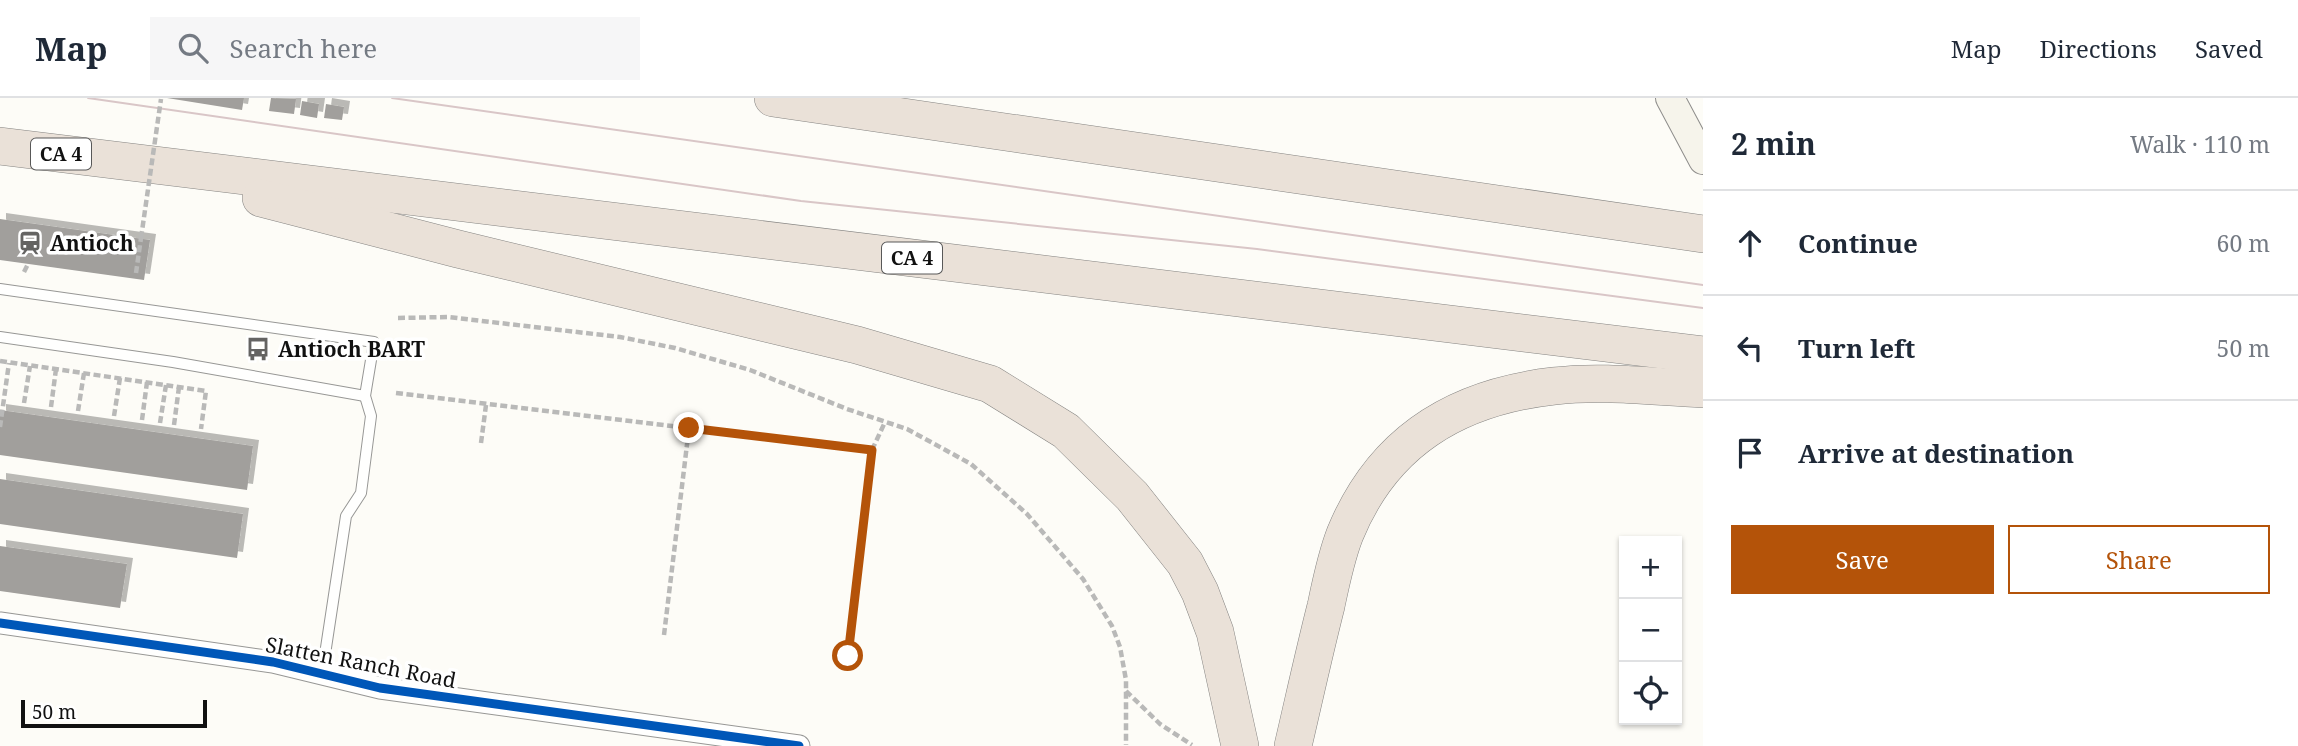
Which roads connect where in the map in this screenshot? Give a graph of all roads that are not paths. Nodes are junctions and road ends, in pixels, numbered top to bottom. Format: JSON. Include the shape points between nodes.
{"nodes":[{"id":1,"x":773,"y":98,"type":"edge"},
{"id":2,"x":1670,"y":98,"type":"edge"},
{"id":3,"x":0,"y":146,"type":"edge"},
{"id":4,"x":1703,"y":160,"type":"edge"},
{"id":5,"x":121,"y":161,"type":"junction"},
{"id":6,"x":1703,"y":234,"type":"edge"},
{"id":7,"x":0,"y":289,"type":"edge"},
{"id":8,"x":0,"y":337,"type":"edge"},
{"id":9,"x":1703,"y":355,"type":"edge"},
{"id":10,"x":1703,"y":389,"type":"edge"},
{"id":11,"x":365,"y":396,"type":"junction"},
{"id":12,"x":0,"y":623,"type":"edge"},
{"id":13,"x":322,"y":674,"type":"junction"},
{"id":14,"x":799,"y":746,"type":"edge"},
{"id":15,"x":1240,"y":746,"type":"edge"},
{"id":16,"x":1293,"y":746,"type":"edge"}],
"edges":[{"from":1,"to":6,"type":"highway"},
{"from":2,"to":4,"type":"main road"},
{"from":3,"to":5,"type":"highway","number":"CA 4"},
{"from":5,"to":9,"type":"highway","number":"CA 4"},
{"from":5,"to":15,"type":"highway","via":[[458,249],[857,345],[990,384],[1066,431],[1132,496],[1185,563],[1215,632]]},
{"from":7,"to":11,"type":"lane","via":[[374,342]]},
{"from":8,"to":11,"type":"lane"},
{"from":10,"to":16,"type":"highway","via":[[1554,386],[1485,399],[1406,443],[1360,503],[1344,536]]},
{"from":11,"to":13,"type":"lane","via":[[371,416],[361,493],[346,516]]},
{"from":12,"to":13,"type":"street","name":"Slatten Ranch Road","via":[[273,662]]},
{"from":13,"to":14,"type":"street","name":"Slatten Ranch Road","via":[[380,688]]}]}
